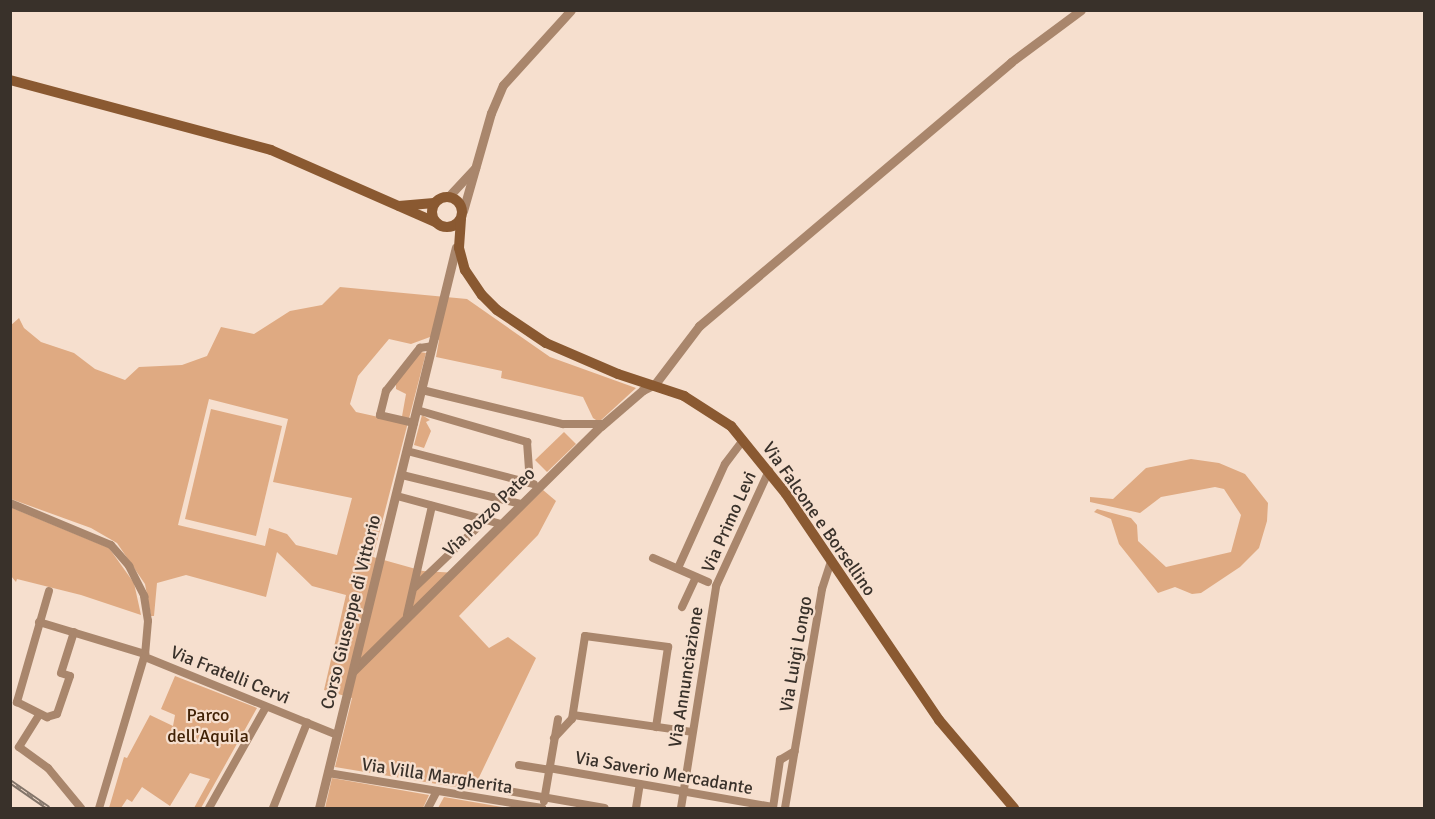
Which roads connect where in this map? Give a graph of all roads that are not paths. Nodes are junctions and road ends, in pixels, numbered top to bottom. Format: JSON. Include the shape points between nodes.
{"nodes":[{"id":1,"x":571,"y":10,"type":"edge"},
{"id":2,"x":1081,"y":10,"type":"edge"},
{"id":3,"x":10,"y":80,"type":"edge"},
{"id":4,"x":476,"y":166,"type":"junction"},
{"id":5,"x":448,"y":196,"type":"junction"},
{"id":6,"x":435,"y":203,"type":"junction"},
{"id":7,"x":398,"y":206,"type":"junction"},
{"id":8,"x":462,"y":215,"type":"junction"},
{"id":9,"x":439,"y":225,"type":"junction"},
{"id":10,"x":458,"y":250,"type":"junction"},
{"id":11,"x":432,"y":346,"type":"junction"},
{"id":12,"x":655,"y":384,"type":"junction"},
{"id":13,"x":422,"y":390,"type":"junction"},
{"id":14,"x":417,"y":410,"type":"junction"},
{"id":15,"x":414,"y":423,"type":"junction"},
{"id":16,"x":603,"y":424,"type":"junction"},
{"id":17,"x":743,"y":440,"type":"junction"},
{"id":18,"x":407,"y":452,"type":"junction"},
{"id":19,"x":769,"y":471,"type":"junction"},
{"id":20,"x":402,"y":475,"type":"junction"},
{"id":21,"x":535,"y":484,"type":"junction"},
{"id":22,"x":397,"y":496,"type":"junction"},
{"id":23,"x":10,"y":503,"type":"edge"},
{"id":24,"x":521,"y":504,"type":"junction"},
{"id":25,"x":432,"y":506,"type":"junction"},
{"id":26,"x":485,"y":520,"type":"junction"},
{"id":27,"x":501,"y":524,"type":"junction"},
{"id":28,"x":653,"y":558,"type":"dead end"},
{"id":29,"x":831,"y":562,"type":"junction"},
{"id":30,"x":678,"y":568,"type":"junction"},
{"id":31,"x":696,"y":576,"type":"junction"},
{"id":32,"x":708,"y":582,"type":"dead end"},
{"id":33,"x":716,"y":586,"type":"joint"},
{"id":34,"x":413,"y":589,"type":"junction"},
{"id":35,"x":49,"y":591,"type":"dead end"},
{"id":36,"x":682,"y":607,"type":"dead end"},
{"id":37,"x":407,"y":615,"type":"junction"},
{"id":38,"x":39,"y":622,"type":"junction"},
{"id":39,"x":74,"y":632,"type":"junction"},
{"id":40,"x":145,"y":655,"type":"junction"},
{"id":41,"x":352,"y":671,"type":"junction"},
{"id":42,"x":266,"y":707,"type":"junction"},
{"id":43,"x":39,"y":715,"type":"junction"},
{"id":44,"x":573,"y":715,"type":"junction"},
{"id":45,"x":558,"y":719,"type":"dead end"},
{"id":46,"x":307,"y":723,"type":"junction"},
{"id":47,"x":656,"y":727,"type":"junction"},
{"id":48,"x":692,"y":732,"type":"junction"},
{"id":49,"x":337,"y":735,"type":"junction"},
{"id":50,"x":555,"y":738,"type":"junction"},
{"id":51,"x":795,"y":751,"type":"junction"},
{"id":52,"x":519,"y":765,"type":"dead end"},
{"id":53,"x":549,"y":769,"type":"junction"},
{"id":54,"x":328,"y":773,"type":"junction"},
{"id":55,"x":640,"y":784,"type":"junction"},
{"id":56,"x":437,"y":791,"type":"junction"},
{"id":57,"x":508,"y":791,"type":"dead end"},
{"id":58,"x":683,"y":792,"type":"junction"},
{"id":59,"x":544,"y":798,"type":"junction"},
{"id":60,"x":81,"y":808,"type":"edge"},
{"id":61,"x":99,"y":808,"type":"edge"},
{"id":62,"x":209,"y":808,"type":"edge"},
{"id":63,"x":273,"y":808,"type":"edge"},
{"id":64,"x":319,"y":808,"type":"edge"},
{"id":65,"x":428,"y":808,"type":"edge"},
{"id":66,"x":542,"y":808,"type":"edge"},
{"id":67,"x":605,"y":808,"type":"edge"},
{"id":68,"x":636,"y":808,"type":"edge"},
{"id":69,"x":681,"y":808,"type":"edge"},
{"id":70,"x":773,"y":808,"type":"edge"},
{"id":71,"x":785,"y":808,"type":"edge"},
{"id":72,"x":1014,"y":808,"type":"edge"}],
"edges":[{"from":1,"to":4,"type":"street","via":[[503,85]]},
{"from":2,"to":12,"type":"street","via":[[1011,62],[708,318],[683,344]]},
{"from":3,"to":7,"type":"main road","via":[[271,150]]},
{"from":4,"to":5,"type":"street"},
{"from":4,"to":8,"type":"street"},
{"from":5,"to":6,"type":"main road"},
{"from":5,"to":8,"type":"main road","via":[[456,200]]},
{"from":6,"to":7,"type":"main road"},
{"from":6,"to":9,"type":"main road","via":[[432,216]]},
{"from":7,"to":9,"type":"main road"},
{"from":8,"to":9,"type":"main road","via":[[450,227]]},
{"from":8,"to":10,"type":"main road","name":"Via Falcone e Borsellino"},
{"from":9,"to":10,"type":"main road","name":"Via Falcone e Borsellino"},
{"from":10,"to":11,"type":"street","name":"Corso Giuseppe di Vittorio"},
{"from":10,"to":12,"type":"main road","name":"Via Falcone e Borsellino","via":[[482,295],[516,323],[577,357]]},
{"from":11,"to":13,"type":"street","name":"Corso Giuseppe di Vittorio"},
{"from":11,"to":15,"type":"street","via":[[420,348],[386,391],[380,415]]},
{"from":12,"to":16,"type":"street","name":"Via Pozzo Pateo"},
{"from":12,"to":17,"type":"main road","name":"Via Falcone e Borsellino","via":[[711,410]]},
{"from":13,"to":14,"type":"street","name":"Corso Giuseppe di Vittorio"},
{"from":13,"to":16,"type":"street","via":[[563,424]]},
{"from":14,"to":15,"type":"street","name":"Corso Giuseppe di Vittorio"},
{"from":14,"to":21,"type":"street","via":[[527,442]]},
{"from":15,"to":18,"type":"street","name":"Corso Giuseppe di Vittorio"},
{"from":16,"to":21,"type":"street","name":"Via Pozzo Pateo"},
{"from":17,"to":19,"type":"main road","name":"Via Falcone e Borsellino"},
{"from":17,"to":30,"type":"street","via":[[724,464]]},
{"from":18,"to":20,"type":"street","name":"Corso Giuseppe di Vittorio"},
{"from":18,"to":21,"type":"street"},
{"from":19,"to":29,"type":"main road","name":"Via Falcone e Borsellino"},
{"from":19,"to":33,"type":"street","name":"Via Primo Levi"},
{"from":20,"to":22,"type":"street","name":"Corso Giuseppe di Vittorio"},
{"from":20,"to":24,"type":"street"},
{"from":21,"to":24,"type":"street","name":"Via Pozzo Pateo"},
{"from":22,"to":25,"type":"street"},
{"from":22,"to":41,"type":"street","name":"Corso Giuseppe di Vittorio"},
{"from":23,"to":40,"type":"street","via":[[111,545],[133,572],[144,596],[148,621]]},
{"from":24,"to":27,"type":"street","name":"Via Pozzo Pateo"},
{"from":25,"to":26,"type":"street"},
{"from":25,"to":34,"type":"street"},
{"from":26,"to":27,"type":"street"},
{"from":26,"to":34,"type":"street","name":"Via Pozzo Pateo"},
{"from":27,"to":37,"type":"street","name":"Via Pozzo Pateo"},
{"from":28,"to":30,"type":"street"},
{"from":29,"to":51,"type":"street","name":"Via Luigi Longo","via":[[822,589]]},
{"from":29,"to":72,"type":"main road","name":"Via Falcone e Borsellino","via":[[939,720],[971,763]]},
{"from":30,"to":31,"type":"street"},
{"from":31,"to":32,"type":"street"},
{"from":31,"to":36,"type":"street"},
{"from":33,"to":48,"type":"street","name":"Via Annunciazione"},
{"from":34,"to":37,"type":"street"},
{"from":35,"to":38,"type":"street"},
{"from":37,"to":41,"type":"street","name":"Via Pozzo Pateo"},
{"from":38,"to":39,"type":"street","name":"Via Fratelli Cervi"},
{"from":38,"to":43,"type":"street","via":[[15,698]]},
{"from":39,"to":40,"type":"street","name":"Via Fratelli Cervi"},
{"from":39,"to":43,"type":"street","via":[[61,673],[70,676],[59,712],[49,718]]},
{"from":40,"to":42,"type":"street","name":"Via Fratelli Cervi"},
{"from":40,"to":61,"type":"street"},
{"from":41,"to":49,"type":"street","name":"Corso Giuseppe di Vittorio"},
{"from":42,"to":46,"type":"street","name":"Via Fratelli Cervi"},
{"from":42,"to":62,"type":"street"},
{"from":43,"to":60,"type":"street","via":[[19,747],[48,768]]},
{"from":44,"to":47,"type":"street"},
{"from":44,"to":47,"type":"street","via":[[585,636],[668,647]]},
{"from":44,"to":50,"type":"street"},
{"from":45,"to":50,"type":"street"},
{"from":46,"to":49,"type":"street","name":"Via Fratelli Cervi"},
{"from":46,"to":63,"type":"street"},
{"from":47,"to":48,"type":"street"},
{"from":48,"to":58,"type":"street","name":"Via Annunciazione"},
{"from":49,"to":54,"type":"street","name":"Corso Giuseppe di Vittorio"},
{"from":50,"to":53,"type":"street"},
{"from":51,"to":70,"type":"street","name":"Via Luigi Longo","via":[[780,760]]},
{"from":51,"to":71,"type":"street","name":"Via Luigi Longo"},
{"from":52,"to":53,"type":"street","name":"Via Saverio Mercadante"},
{"from":53,"to":55,"type":"street","name":"Via Saverio Mercadante"},
{"from":53,"to":59,"type":"street"},
{"from":54,"to":56,"type":"street","name":"Via Villa Margherita"},
{"from":54,"to":64,"type":"street","name":"Corso Giuseppe di Vittorio"},
{"from":55,"to":58,"type":"street","name":"Via Saverio Mercadante"},
{"from":55,"to":68,"type":"street"},
{"from":56,"to":65,"type":"street"},
{"from":56,"to":66,"type":"street","name":"Via Villa Margherita"},
{"from":57,"to":59,"type":"street","name":"Via Villa Margherita"},
{"from":58,"to":69,"type":"street","name":"Via Annunciazione"},
{"from":58,"to":70,"type":"street","name":"Via Saverio Mercadante"},
{"from":59,"to":66,"type":"street"},
{"from":59,"to":67,"type":"street","name":"Via Villa Margherita"}]}
